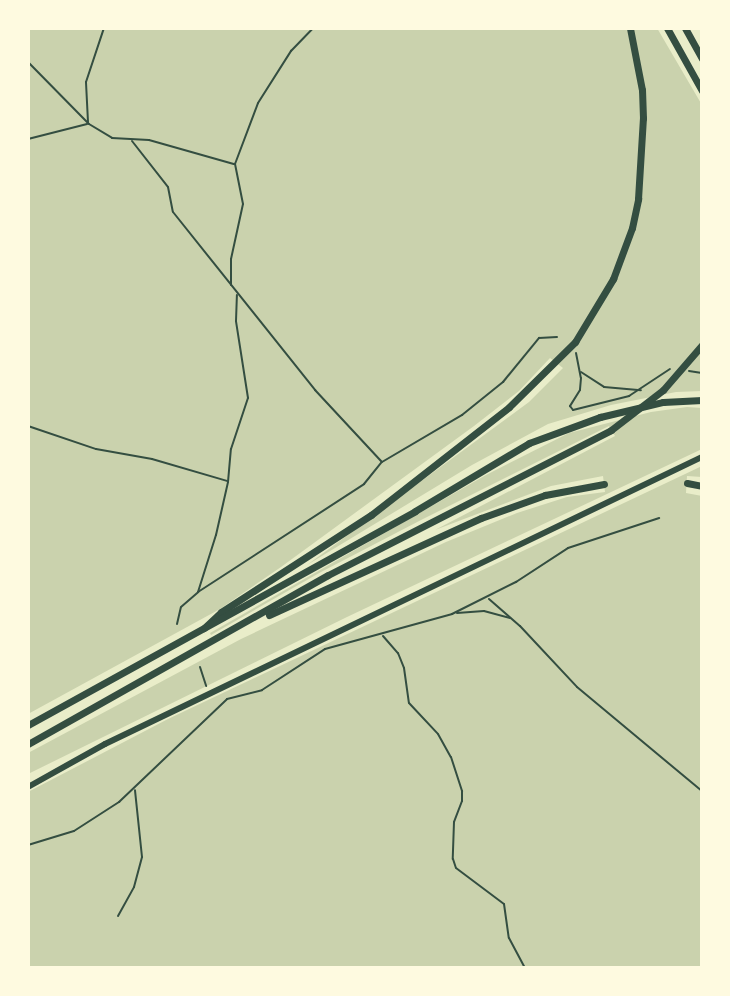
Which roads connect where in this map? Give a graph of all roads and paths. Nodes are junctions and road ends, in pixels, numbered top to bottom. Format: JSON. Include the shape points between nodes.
{"nodes":[{"id":1,"x":104,"y":28,"type":"edge"},
{"id":2,"x":313,"y":28,"type":"edge"},
{"id":3,"x":630,"y":28,"type":"edge"},
{"id":4,"x":667,"y":28,"type":"edge"},
{"id":5,"x":685,"y":28,"type":"edge"},
{"id":6,"x":702,"y":59,"type":"edge"},
{"id":7,"x":28,"y":62,"type":"edge"},
{"id":8,"x":702,"y":91,"type":"edge"},
{"id":9,"x":89,"y":124,"type":"junction"},
{"id":10,"x":28,"y":139,"type":"edge"},
{"id":11,"x":132,"y":141,"type":"junction"},
{"id":12,"x":235,"y":164,"type":"junction"},
{"id":13,"x":231,"y":285,"type":"junction"},
{"id":14,"x":237,"y":294,"type":"junction"},
{"id":15,"x":557,"y":337,"type":"dead end"},
{"id":16,"x":702,"y":345,"type":"edge"},
{"id":17,"x":576,"y":353,"type":"dead end"},
{"id":18,"x":580,"y":372,"type":"junction"},
{"id":19,"x":702,"y":373,"type":"edge"},
{"id":20,"x":641,"y":390,"type":"junction"},
{"id":21,"x":702,"y":400,"type":"edge"},
{"id":22,"x":28,"y":426,"type":"edge"},
{"id":23,"x":702,"y":457,"type":"edge"},
{"id":24,"x":382,"y":462,"type":"junction"},
{"id":25,"x":228,"y":482,"type":"junction"},
{"id":26,"x":604,"y":484,"type":"dead end"},
{"id":27,"x":687,"y":484,"type":"dead end"},
{"id":28,"x":702,"y":485,"type":"edge"},
{"id":29,"x":659,"y":517,"type":"dead end"},
{"id":30,"x":198,"y":592,"type":"junction"},
{"id":31,"x":488,"y":598,"type":"junction"},
{"id":32,"x":452,"y":614,"type":"junction"},
{"id":33,"x":511,"y":618,"type":"junction"},
{"id":34,"x":177,"y":624,"type":"dead end"},
{"id":35,"x":204,"y":628,"type":"junction"},
{"id":36,"x":230,"y":633,"type":"junction"},
{"id":37,"x":382,"y":635,"type":"junction"},
{"id":38,"x":200,"y":667,"type":"dead end"},
{"id":39,"x":208,"y":695,"type":"junction"},
{"id":40,"x":28,"y":725,"type":"edge"},
{"id":41,"x":28,"y":744,"type":"edge"},
{"id":42,"x":28,"y":787,"type":"edge"},
{"id":43,"x":135,"y":789,"type":"junction"},
{"id":44,"x":702,"y":791,"type":"edge"},
{"id":45,"x":28,"y":845,"type":"edge"},
{"id":46,"x":117,"y":916,"type":"dead end"},
{"id":47,"x":525,"y":968,"type":"edge"}],
"edges":[{"from":1,"to":9,"type":"path","via":[[86,82]]},
{"from":2,"to":12,"type":"path","via":[[291,51],[258,103]]},
{"from":3,"to":35,"type":"highway","via":[[643,118],[632,228],[601,302],[575,342],[509,407],[371,515],[221,612]]},
{"from":4,"to":8,"type":"highway"},
{"from":5,"to":6,"type":"highway"},
{"from":7,"to":9,"type":"path"},
{"from":9,"to":10,"type":"path"},
{"from":9,"to":11,"type":"path","via":[[112,138]]},
{"from":11,"to":12,"type":"path","via":[[149,140]]},
{"from":11,"to":13,"type":"path","via":[[168,187],[173,212]]},
{"from":12,"to":13,"type":"path","via":[[243,204]]},
{"from":13,"to":14,"type":"path"},
{"from":14,"to":24,"type":"path","via":[[315,390]]},
{"from":14,"to":25,"type":"path","via":[[236,321],[248,398],[231,449]]},
{"from":15,"to":24,"type":"path","via":[[539,338],[486,397]]},
{"from":16,"to":36,"type":"highway","via":[[663,390],[611,430],[328,575]]},
{"from":17,"to":18,"type":"path"},
{"from":18,"to":20,"type":"path","via":[[604,387]]},
{"from":18,"to":20,"type":"path","via":[[580,390],[570,406],[573,410]]},
{"from":19,"to":20,"type":"path","via":[[668,369]]},
{"from":21,"to":35,"type":"highway","via":[[663,402],[600,417],[529,443]]},
{"from":22,"to":25,"type":"path","via":[[96,449],[152,459]]},
{"from":23,"to":39,"type":"main road"},
{"from":24,"to":30,"type":"path","via":[[365,484]]},
{"from":25,"to":30,"type":"path"},
{"from":26,"to":36,"type":"highway","via":[[545,495],[481,518]]},
{"from":27,"to":28,"type":"highway"},
{"from":29,"to":31,"type":"path","via":[[568,548]]},
{"from":30,"to":34,"type":"path","via":[[181,607]]},
{"from":31,"to":32,"type":"path"},
{"from":31,"to":33,"type":"path"},
{"from":32,"to":33,"type":"path","via":[[484,611]]},
{"from":32,"to":37,"type":"path"},
{"from":33,"to":44,"type":"path","via":[[578,687]]},
{"from":35,"to":40,"type":"highway"},
{"from":36,"to":41,"type":"highway"},
{"from":37,"to":43,"type":"path","via":[[325,649],[262,690],[227,699]]},
{"from":37,"to":47,"type":"path","via":[[404,668],[409,703],[442,742],[462,791],[454,822],[456,868],[504,904],[509,938]]},
{"from":38,"to":39,"type":"path"},
{"from":39,"to":42,"type":"main road"},
{"from":43,"to":45,"type":"path","via":[[74,831]]},
{"from":43,"to":46,"type":"path","via":[[142,857],[134,887]]}]}
